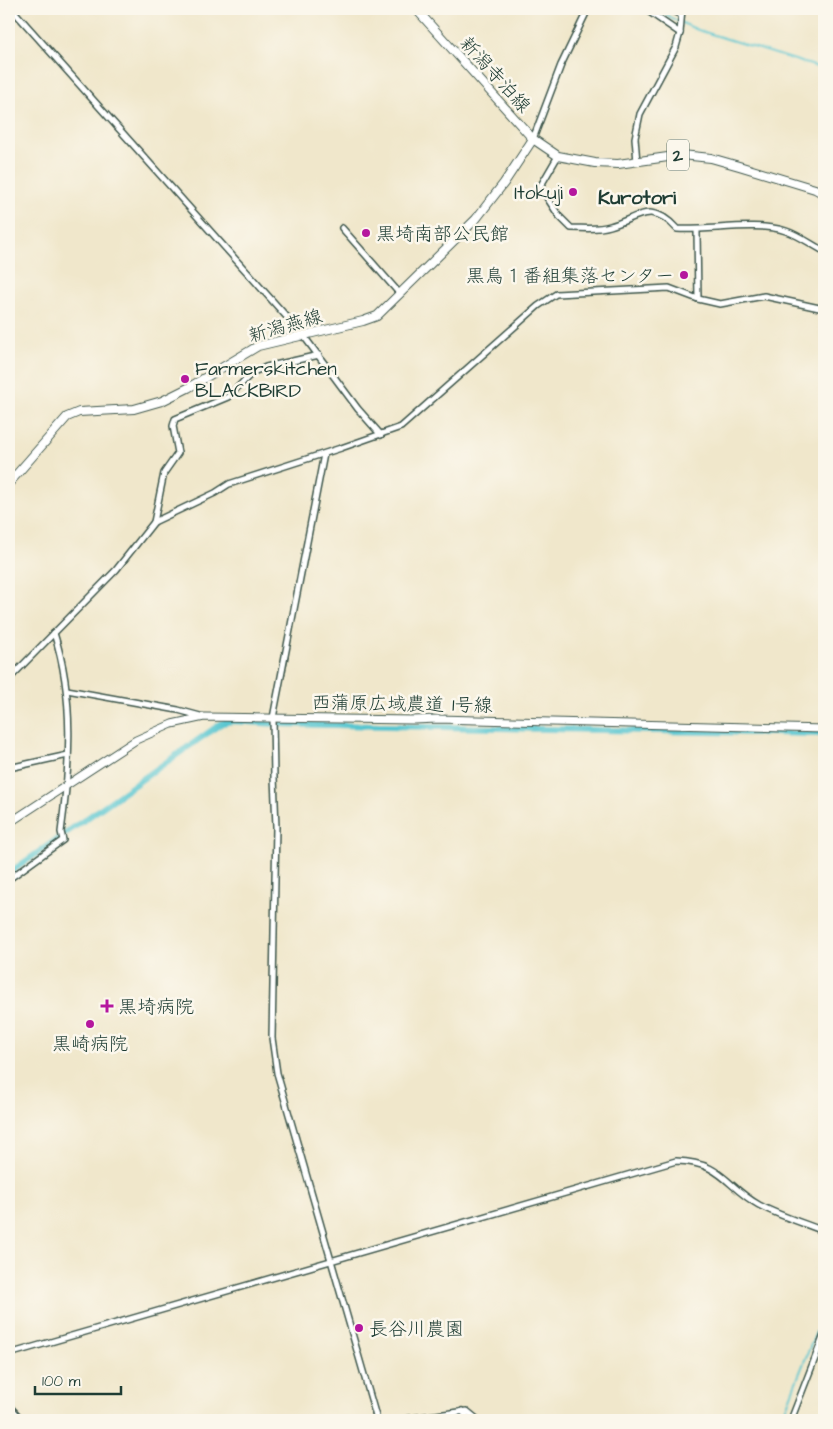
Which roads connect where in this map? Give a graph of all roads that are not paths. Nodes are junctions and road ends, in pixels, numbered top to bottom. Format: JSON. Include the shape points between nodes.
{"nodes":[{"id":1,"x":12,"y":9,"type":"edge"},
{"id":2,"x":416,"y":9,"type":"edge"},
{"id":3,"x":588,"y":9,"type":"edge"},
{"id":4,"x":645,"y":9,"type":"edge"},
{"id":5,"x":669,"y":9,"type":"edge"},
{"id":6,"x":681,"y":14,"type":"edge"},
{"id":7,"x":680,"y":30,"type":"junction"},
{"id":8,"x":533,"y":139,"type":"junction"},
{"id":9,"x":558,"y":156,"type":"junction"},
{"id":10,"x":637,"y":162,"type":"junction"},
{"id":11,"x":824,"y":194,"type":"edge"},
{"id":12,"x":342,"y":228,"type":"dead end"},
{"id":13,"x":697,"y":230,"type":"junction"},
{"id":14,"x":824,"y":251,"type":"edge"},
{"id":15,"x":400,"y":294,"type":"junction"},
{"id":16,"x":698,"y":299,"type":"junction"},
{"id":17,"x":824,"y":309,"type":"edge"},
{"id":18,"x":303,"y":335,"type":"junction"},
{"id":19,"x":319,"y":355,"type":"junction"},
{"id":20,"x":381,"y":435,"type":"junction"},
{"id":21,"x":324,"y":454,"type":"junction"},
{"id":22,"x":9,"y":484,"type":"edge"},
{"id":23,"x":154,"y":522,"type":"junction"},
{"id":24,"x":54,"y":633,"type":"junction"},
{"id":25,"x":9,"y":680,"type":"edge"},
{"id":26,"x":67,"y":690,"type":"junction"},
{"id":27,"x":204,"y":717,"type":"junction"},
{"id":28,"x":273,"y":718,"type":"junction"},
{"id":29,"x":824,"y":729,"type":"edge"},
{"id":30,"x":68,"y":755,"type":"junction"},
{"id":31,"x":9,"y":768,"type":"edge"},
{"id":32,"x":65,"y":786,"type":"junction"},
{"id":33,"x":9,"y":823,"type":"edge"},
{"id":34,"x":9,"y":879,"type":"edge"},
{"id":35,"x":824,"y":1231,"type":"edge"},
{"id":36,"x":331,"y":1261,"type":"junction"},
{"id":37,"x":824,"y":1336,"type":"edge"},
{"id":38,"x":9,"y":1354,"type":"edge"},
{"id":39,"x":9,"y":1408,"type":"edge"},
{"id":40,"x":462,"y":1411,"type":"junction"},
{"id":41,"x":22,"y":1420,"type":"edge"},
{"id":42,"x":378,"y":1420,"type":"edge"},
{"id":43,"x":398,"y":1420,"type":"edge"},
{"id":44,"x":462,"y":1420,"type":"edge"},
{"id":45,"x":478,"y":1420,"type":"edge"},
{"id":46,"x":791,"y":1420,"type":"edge"}],
"edges":[{"from":1,"to":18,"type":"street"},
{"from":2,"to":8,"type":"main road","name":"新潟寺泊線","number":"2"},
{"from":3,"to":8,"type":"street","via":[[561,65]]},
{"from":4,"to":7,"type":"street"},
{"from":5,"to":6,"type":"street"},
{"from":6,"to":7,"type":"street"},
{"from":7,"to":10,"type":"street","via":[[676,47],[640,114],[634,138]]},
{"from":8,"to":9,"type":"main road","number":"2"},
{"from":8,"to":15,"type":"main road","name":"新潟燕線","via":[[486,207]]},
{"from":9,"to":10,"type":"main road","number":"2","via":[[602,164]]},
{"from":9,"to":13,"type":"street","via":[[540,187],[571,228],[611,226],[637,214],[651,212],[671,222],[677,229]]},
{"from":10,"to":11,"type":"main road","number":"2","via":[[682,155],[711,158]]},
{"from":12,"to":15,"type":"street"},
{"from":13,"to":14,"type":"street","via":[[773,227],[788,231]]},
{"from":13,"to":16,"type":"street"},
{"from":15,"to":18,"type":"main road","name":"新潟燕線","via":[[377,316]]},
{"from":16,"to":17,"type":"street","via":[[720,304],[764,296]]},
{"from":16,"to":20,"type":"street","via":[[668,288],[556,294],[538,306],[401,427]]},
{"from":18,"to":19,"type":"street"},
{"from":18,"to":22,"type":"main road","name":"新潟燕線","via":[[258,346],[162,401],[134,409],[79,412],[68,417]]},
{"from":19,"to":20,"type":"street"},
{"from":19,"to":23,"type":"street","via":[[253,372],[228,397],[175,419],[173,426],[178,453],[164,473]]},
{"from":20,"to":21,"type":"street"},
{"from":21,"to":23,"type":"street","via":[[229,484]]},
{"from":21,"to":28,"type":"street"},
{"from":23,"to":24,"type":"street","via":[[116,570]]},
{"from":24,"to":25,"type":"street"},
{"from":24,"to":26,"type":"street"},
{"from":26,"to":27,"type":"street"},
{"from":26,"to":30,"type":"street"},
{"from":27,"to":28,"type":"street","name":"西蒲原広域農道 1号線"},
{"from":27,"to":32,"type":"street","name":"西蒲原広域農道 1号線","via":[[158,729]]},
{"from":28,"to":29,"type":"street","name":"西蒲原広域農道 1号線"},
{"from":28,"to":36,"type":"street","via":[[276,837],[272,1038],[277,1073]]},
{"from":30,"to":31,"type":"street"},
{"from":30,"to":32,"type":"street"},
{"from":32,"to":33,"type":"street","name":"西蒲原広域農道 1号線"},
{"from":32,"to":34,"type":"street","via":[[63,840]]},
{"from":35,"to":36,"type":"street","via":[[760,1205],[704,1164],[676,1161]]},
{"from":36,"to":38,"type":"street"},
{"from":36,"to":42,"type":"street"},
{"from":37,"to":46,"type":"street"},
{"from":39,"to":41,"type":"street"},
{"from":40,"to":43,"type":"street"},
{"from":40,"to":44,"type":"street","via":[[466,1415]]},
{"from":40,"to":45,"type":"street"}]}
